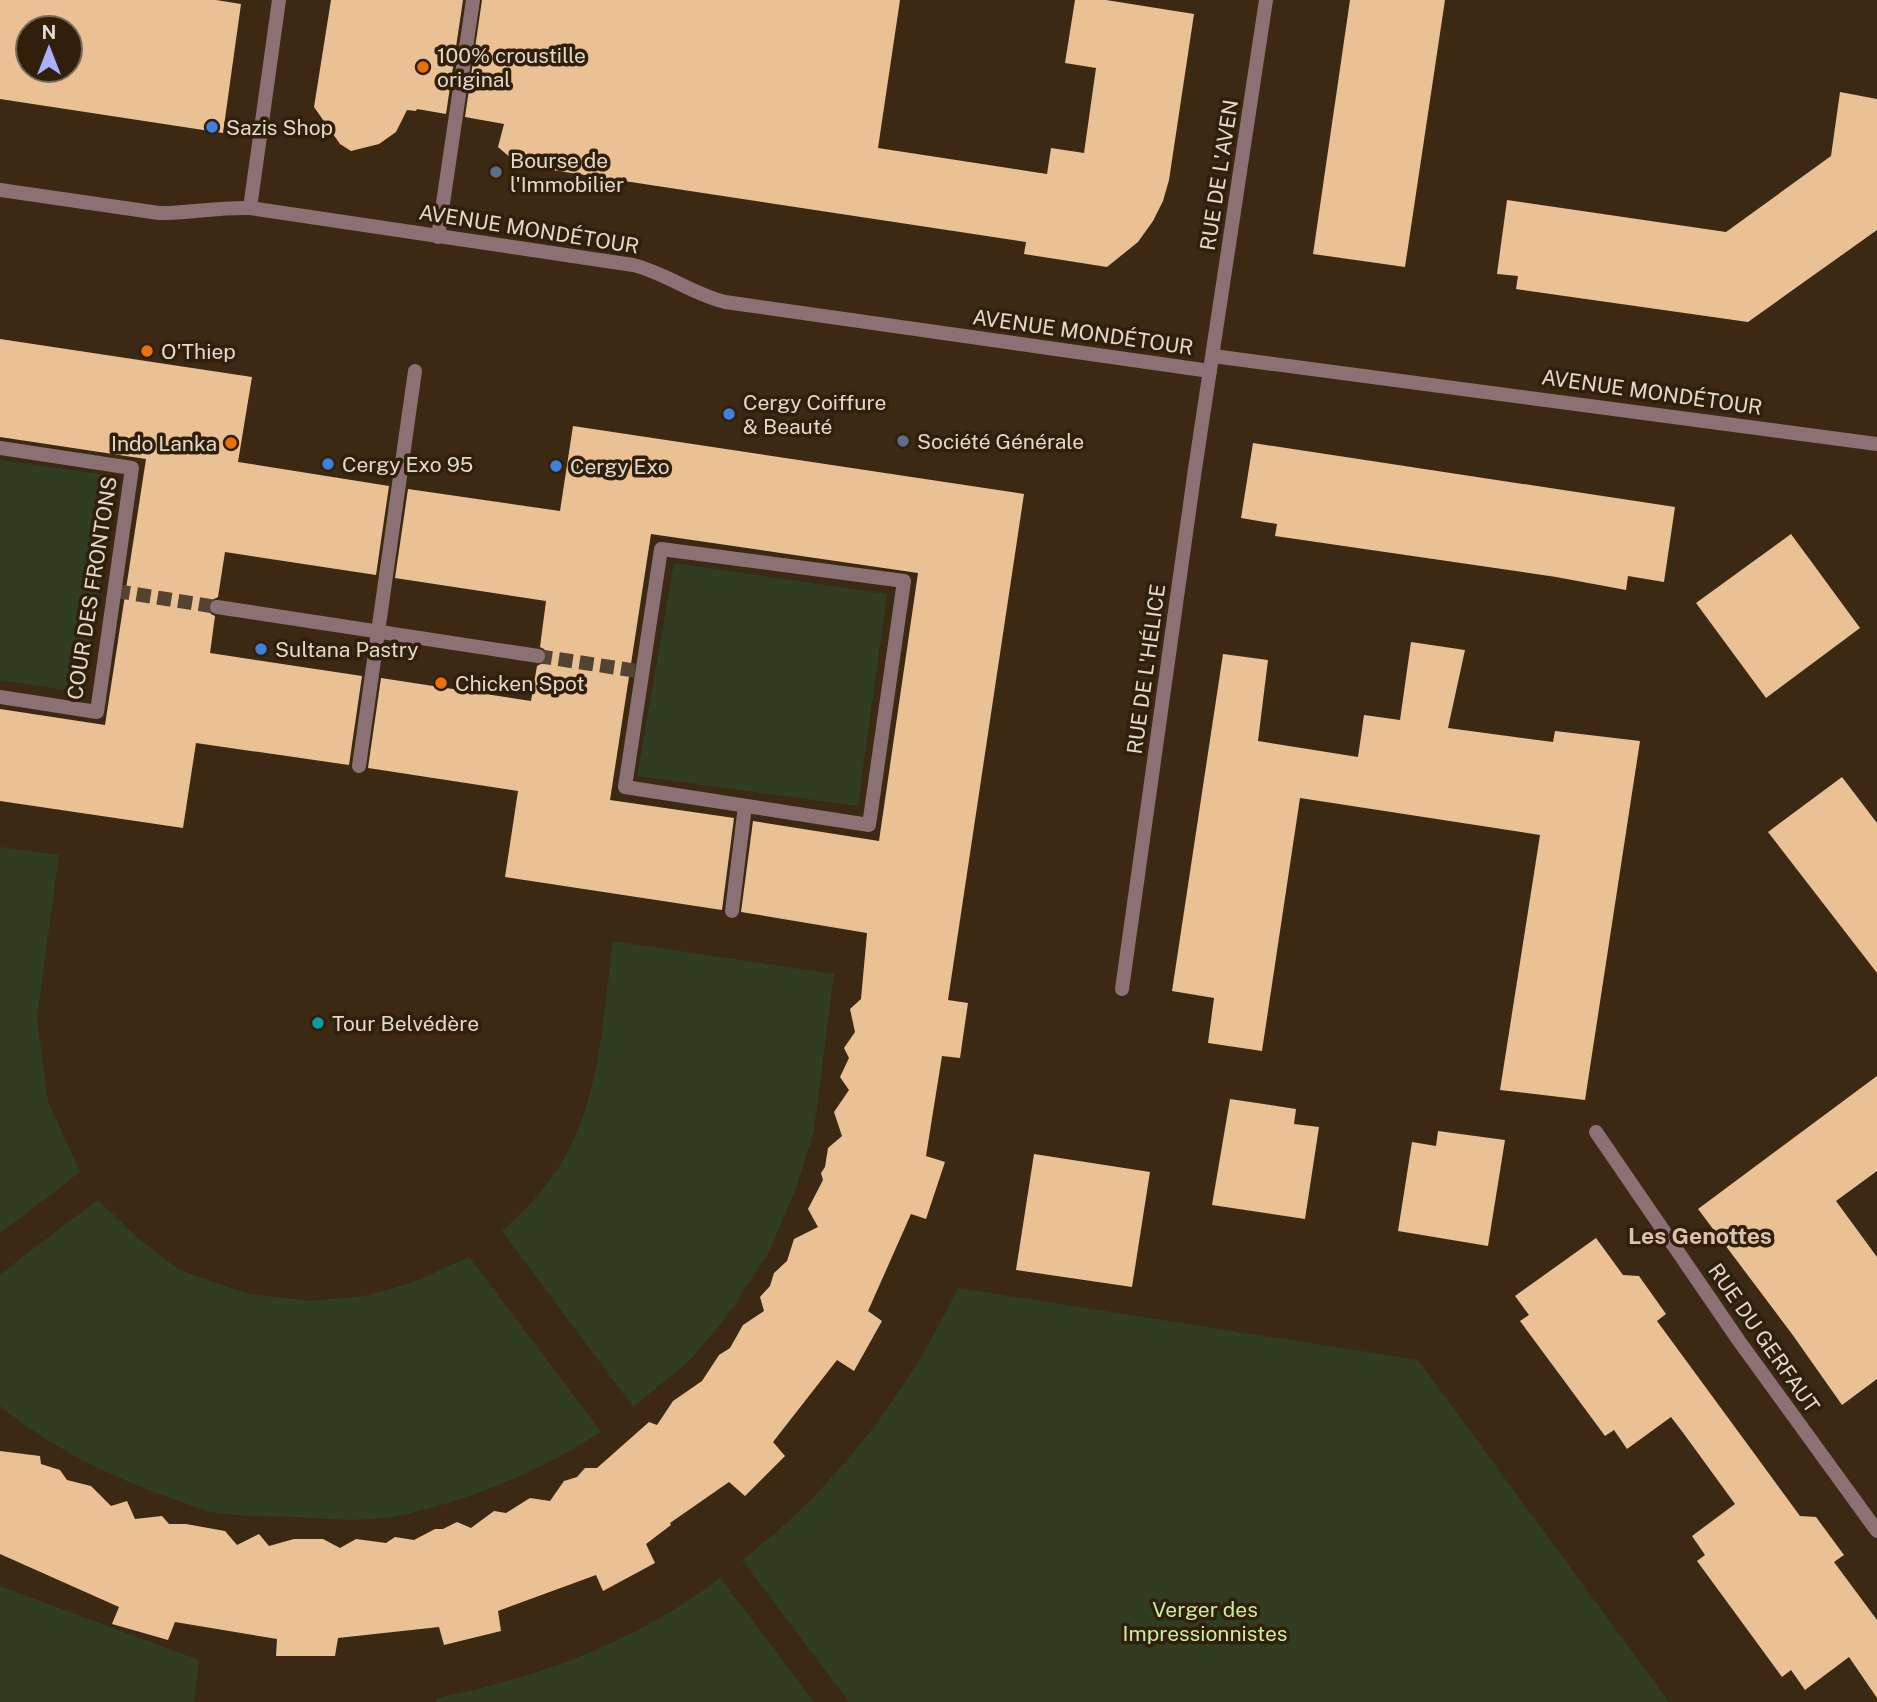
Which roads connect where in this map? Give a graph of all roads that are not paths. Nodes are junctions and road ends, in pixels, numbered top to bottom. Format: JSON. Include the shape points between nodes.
{"nodes":[{"id":1,"x":279,"y":0,"type":"edge"},
{"id":2,"x":473,"y":0,"type":"edge"},
{"id":3,"x":1266,"y":0,"type":"edge"},
{"id":4,"x":0,"y":190,"type":"edge"},
{"id":5,"x":250,"y":208,"type":"junction"},
{"id":6,"x":438,"y":237,"type":"junction"},
{"id":7,"x":1212,"y":363,"type":"junction"},
{"id":8,"x":415,"y":371,"type":"dead end"},
{"id":9,"x":1877,"y":444,"type":"edge"},
{"id":10,"x":0,"y":448,"type":"edge"},
{"id":11,"x":217,"y":607,"type":"tunnel mouth"},
{"id":12,"x":377,"y":632,"type":"junction"},
{"id":13,"x":538,"y":656,"type":"tunnel mouth"},
{"id":14,"x":0,"y":697,"type":"edge"},
{"id":15,"x":359,"y":766,"type":"dead end"},
{"id":16,"x":745,"y":806,"type":"junction"},
{"id":17,"x":732,"y":911,"type":"dead end"},
{"id":18,"x":1122,"y":989,"type":"dead end"},
{"id":19,"x":1596,"y":1132,"type":"dead end"},
{"id":20,"x":1877,"y":1531,"type":"edge"}],
"edges":[{"from":1,"to":5,"type":"street"},
{"from":2,"to":6,"type":"street"},
{"from":3,"to":7,"type":"street","name":"RUE DE L'AVEN"},
{"from":4,"to":5,"type":"street","name":"AVENUE MONDÉTOUR","via":[[159,213]]},
{"from":5,"to":6,"type":"street","name":"AVENUE MONDÉTOUR"},
{"from":6,"to":7,"type":"street","name":"AVENUE MONDÉTOUR","via":[[634,265],[725,302]]},
{"from":7,"to":9,"type":"street","name":"AVENUE MONDÉTOUR"},
{"from":7,"to":18,"type":"street","name":"RUE DE L'HÉLICE"},
{"from":8,"to":12,"type":"street"},
{"from":10,"to":14,"type":"street","name":"COUR DES FRONTONS","via":[[132,468],[97,712]]},
{"from":11,"to":12,"type":"street"},
{"from":12,"to":13,"type":"street"},
{"from":12,"to":15,"type":"street"},
{"from":16,"to":16,"type":"street","via":[[869,825],[904,581],[661,549],[625,786]]},
{"from":16,"to":17,"type":"street"},
{"from":19,"to":20,"type":"street","name":"RUE DU GERFAUT"}]}
